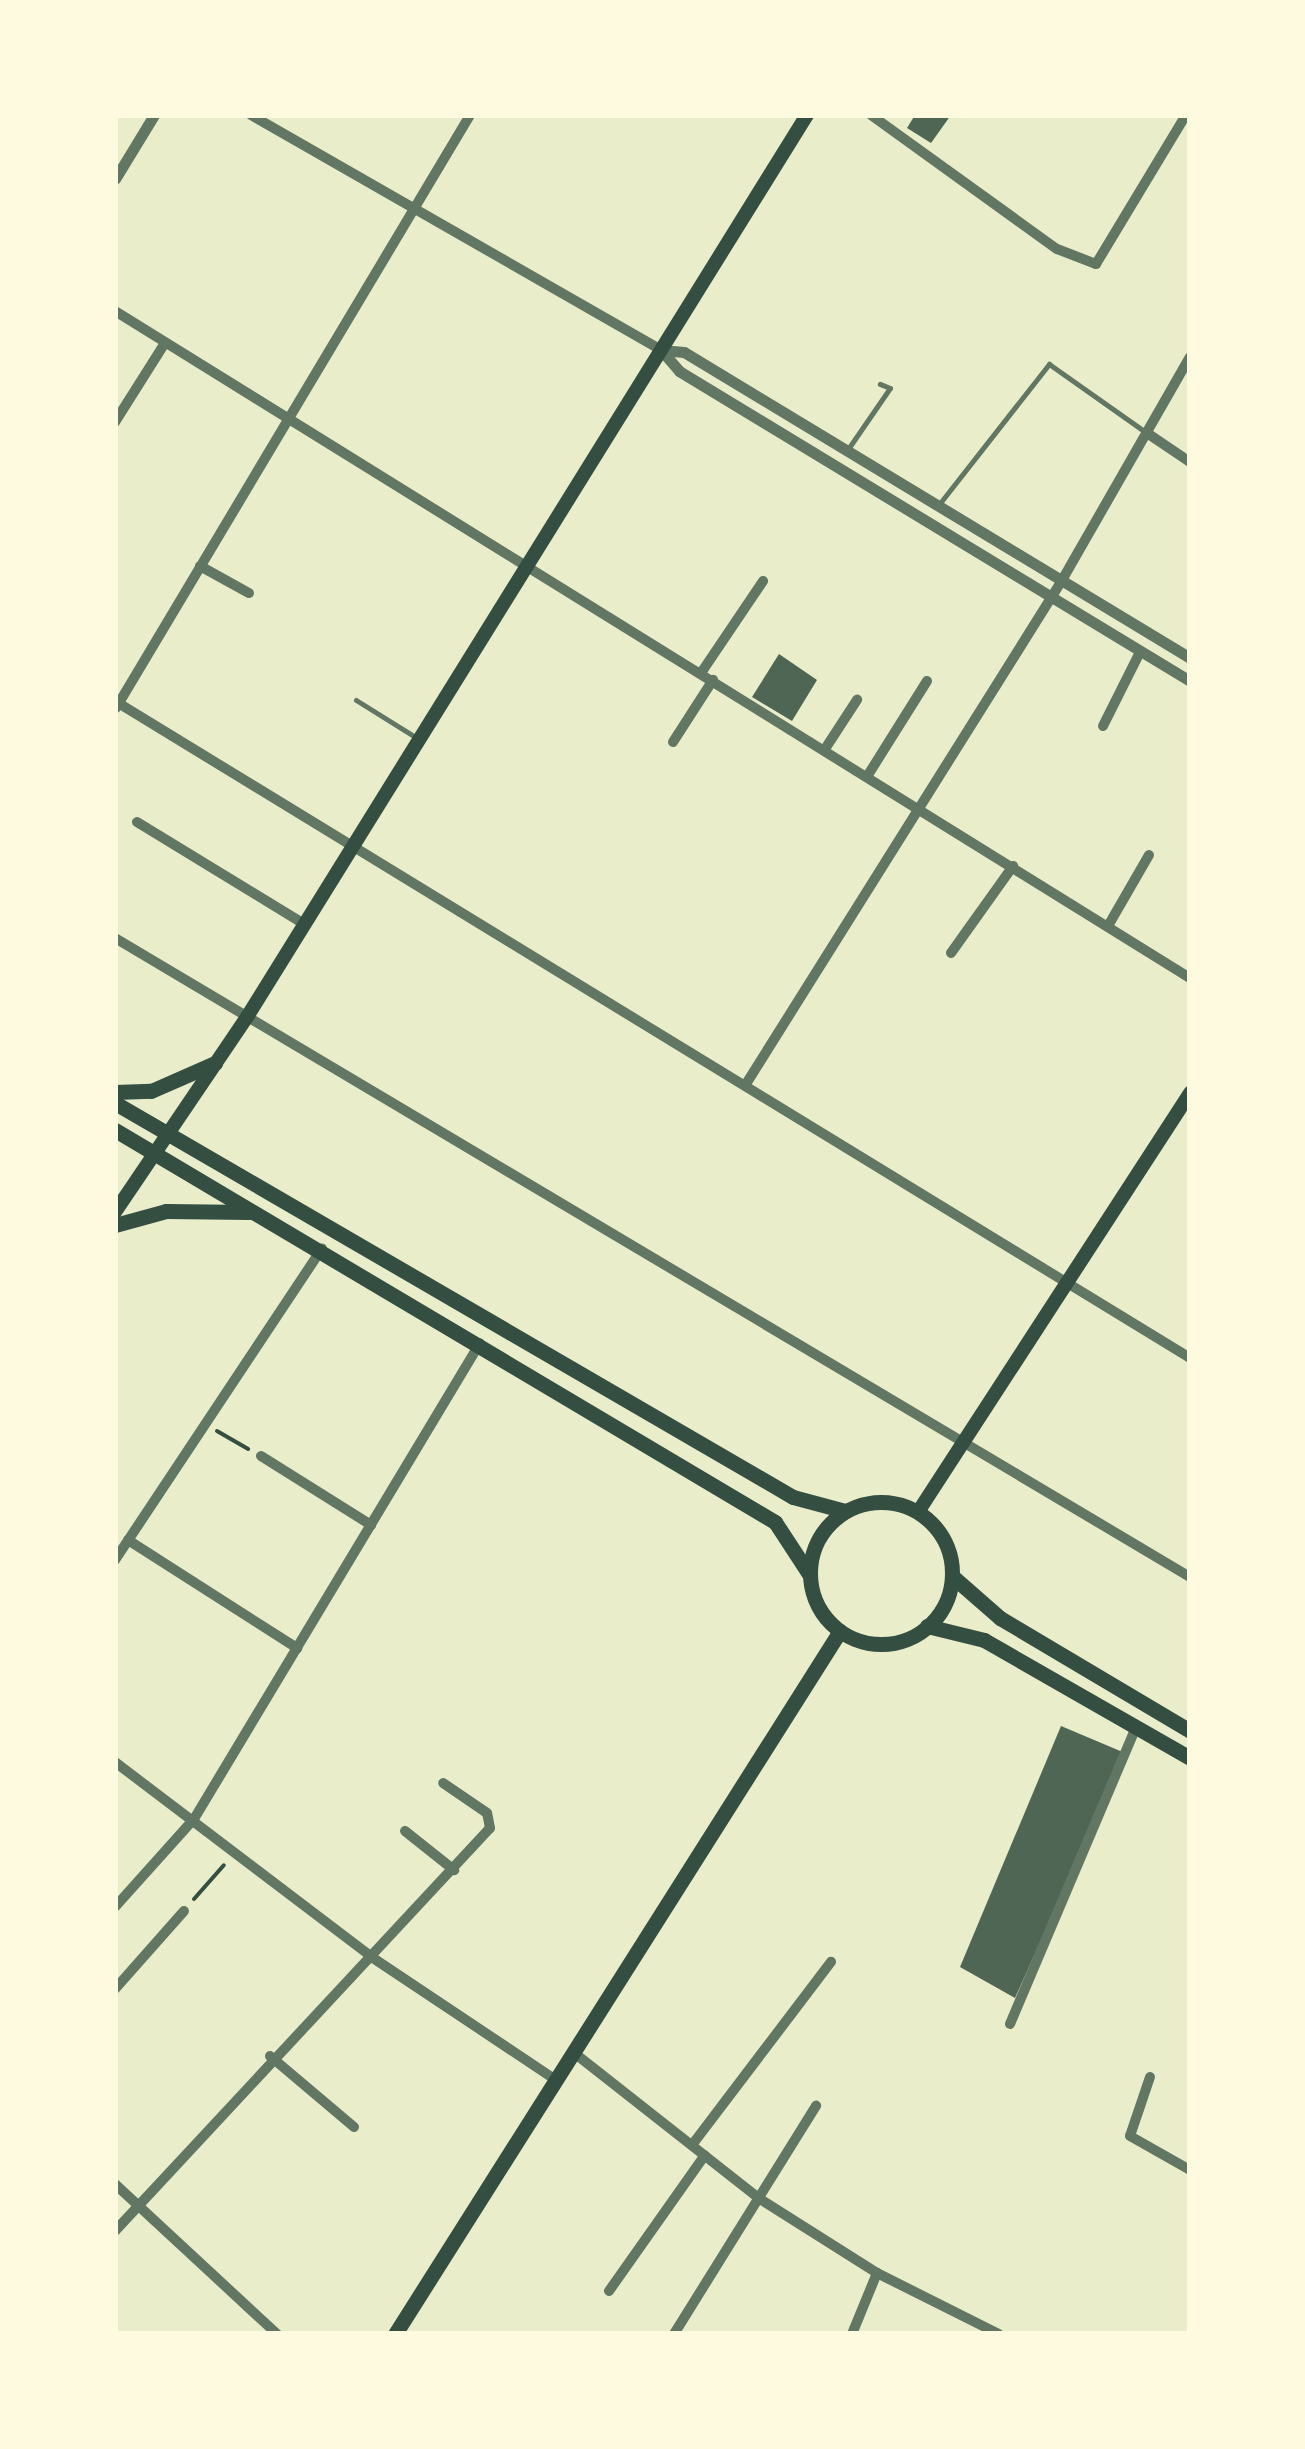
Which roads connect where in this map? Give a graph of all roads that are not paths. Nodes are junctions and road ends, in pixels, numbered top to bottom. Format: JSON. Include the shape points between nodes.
{"nodes":[{"id":1,"x":154,"y":115,"type":"edge"},
{"id":2,"x":251,"y":115,"type":"edge"},
{"id":3,"x":470,"y":115,"type":"edge"},
{"id":4,"x":807,"y":115,"type":"edge"},
{"id":5,"x":871,"y":115,"type":"edge"},
{"id":6,"x":1186,"y":115,"type":"edge"},
{"id":7,"x":115,"y":178,"type":"edge"},
{"id":8,"x":413,"y":209,"type":"junction"},
{"id":9,"x":115,"y":311,"type":"edge"},
{"id":10,"x":164,"y":343,"type":"junction"},
{"id":11,"x":660,"y":350,"type":"junction"},
{"id":12,"x":1190,"y":356,"type":"edge"},
{"id":13,"x":880,"y":384,"type":"dead end"},
{"id":14,"x":287,"y":418,"type":"junction"},
{"id":15,"x":115,"y":422,"type":"edge"},
{"id":16,"x":1146,"y":433,"type":"junction"},
{"id":17,"x":848,"y":449,"type":"junction"},
{"id":18,"x":1190,"y":462,"type":"edge"},
{"id":19,"x":940,"y":504,"type":"junction"},
{"id":20,"x":200,"y":566,"type":"junction"},
{"id":21,"x":526,"y":566,"type":"junction"},
{"id":22,"x":762,"y":582,"type":"dead end"},
{"id":23,"x":1062,"y":582,"type":"junction"},
{"id":24,"x":249,"y":592,"type":"dead end"},
{"id":25,"x":1048,"y":599,"type":"junction"},
{"id":26,"x":1140,"y":652,"type":"junction"},
{"id":27,"x":1190,"y":658,"type":"edge"},
{"id":28,"x":701,"y":674,"type":"junction"},
{"id":29,"x":713,"y":680,"type":"junction"},
{"id":30,"x":927,"y":681,"type":"dead end"},
{"id":31,"x":1190,"y":681,"type":"edge"},
{"id":32,"x":356,"y":700,"type":"dead end"},
{"id":33,"x":857,"y":700,"type":"dead end"},
{"id":34,"x":116,"y":704,"type":"edge"},
{"id":35,"x":1103,"y":726,"type":"dead end"},
{"id":36,"x":419,"y":739,"type":"junction"},
{"id":37,"x":673,"y":742,"type":"dead end"},
{"id":38,"x":825,"y":749,"type":"junction"},
{"id":39,"x":868,"y":775,"type":"junction"},
{"id":40,"x":915,"y":804,"type":"junction"},
{"id":41,"x":137,"y":822,"type":"dead end"},
{"id":42,"x":353,"y":846,"type":"junction"},
{"id":43,"x":1149,"y":855,"type":"dead end"},
{"id":44,"x":1012,"y":866,"type":"junction"},
{"id":45,"x":304,"y":924,"type":"junction"},
{"id":46,"x":1108,"y":926,"type":"junction"},
{"id":47,"x":115,"y":938,"type":"edge"},
{"id":48,"x":951,"y":953,"type":"dead end"},
{"id":49,"x":1190,"y":978,"type":"edge"},
{"id":50,"x":247,"y":1017,"type":"junction"},
{"id":51,"x":216,"y":1064,"type":"junction"},
{"id":52,"x":746,"y":1084,"type":"junction"},
{"id":53,"x":115,"y":1092,"type":"edge"},
{"id":54,"x":1190,"y":1093,"type":"edge"},
{"id":55,"x":115,"y":1102,"type":"edge"},
{"id":56,"x":115,"y":1130,"type":"edge"},
{"id":57,"x":172,"y":1133,"type":"junction"},
{"id":58,"x":155,"y":1156,"type":"junction"},
{"id":59,"x":115,"y":1212,"type":"edge"},
{"id":60,"x":266,"y":1216,"type":"junction"},
{"id":61,"x":115,"y":1225,"type":"edge"},
{"id":62,"x":323,"y":1247,"type":"junction"},
{"id":63,"x":1069,"y":1282,"type":"junction"},
{"id":64,"x":481,"y":1342,"type":"junction"},
{"id":65,"x":1190,"y":1358,"type":"edge"},
{"id":66,"x":963,"y":1444,"type":"junction"},
{"id":67,"x":261,"y":1456,"type":"road end"},
{"id":68,"x":845,"y":1511,"type":"junction"},
{"id":69,"x":918,"y":1512,"type":"junction"},
{"id":70,"x":371,"y":1525,"type":"junction"},
{"id":71,"x":128,"y":1540,"type":"junction"},
{"id":72,"x":115,"y":1560,"type":"edge"},
{"id":73,"x":809,"y":1574,"type":"junction"},
{"id":74,"x":952,"y":1576,"type":"junction"},
{"id":75,"x":1190,"y":1577,"type":"edge"},
{"id":76,"x":928,"y":1626,"type":"junction"},
{"id":77,"x":840,"y":1631,"type":"junction"},
{"id":78,"x":297,"y":1648,"type":"junction"},
{"id":79,"x":1136,"y":1727,"type":"junction"},
{"id":80,"x":1190,"y":1731,"type":"edge"},
{"id":81,"x":1190,"y":1758,"type":"edge"},
{"id":82,"x":117,"y":1767,"type":"edge"},
{"id":83,"x":443,"y":1782,"type":"dead end"},
{"id":84,"x":194,"y":1819,"type":"junction"},
{"id":85,"x":405,"y":1831,"type":"dead end"},
{"id":86,"x":454,"y":1870,"type":"junction"},
{"id":87,"x":115,"y":1907,"type":"edge"},
{"id":88,"x":184,"y":1912,"type":"road end"},
{"id":89,"x":373,"y":1958,"type":"junction"},
{"id":90,"x":831,"y":1962,"type":"dead end"},
{"id":91,"x":115,"y":1989,"type":"edge"},
{"id":92,"x":1010,"y":2024,"type":"dead end"},
{"id":93,"x":573,"y":2052,"type":"junction"},
{"id":94,"x":270,"y":2056,"type":"junction"},
{"id":95,"x":1150,"y":2076,"type":"dead end"},
{"id":96,"x":556,"y":2080,"type":"junction"},
{"id":97,"x":816,"y":2106,"type":"dead end"},
{"id":98,"x":354,"y":2127,"type":"dead end"},
{"id":99,"x":692,"y":2145,"type":"junction"},
{"id":100,"x":705,"y":2155,"type":"junction"},
{"id":101,"x":1190,"y":2170,"type":"edge"},
{"id":102,"x":115,"y":2184,"type":"edge"},
{"id":103,"x":760,"y":2198,"type":"junction"},
{"id":104,"x":137,"y":2206,"type":"junction"},
{"id":105,"x":115,"y":2232,"type":"edge"},
{"id":106,"x":877,"y":2273,"type":"junction"},
{"id":107,"x":609,"y":2291,"type":"dead end"},
{"id":108,"x":277,"y":2334,"type":"edge"},
{"id":109,"x":394,"y":2334,"type":"edge"},
{"id":110,"x":674,"y":2334,"type":"edge"},
{"id":111,"x":852,"y":2334,"type":"edge"},
{"id":112,"x":999,"y":2334,"type":"edge"}],
"edges":[{"from":1,"to":7,"type":"street"},
{"from":2,"to":8,"type":"street"},
{"from":3,"to":8,"type":"street"},
{"from":4,"to":11,"type":"main road"},
{"from":5,"to":6,"type":"street","via":[[1057,250],[1096,264]]},
{"from":8,"to":11,"type":"street"},
{"from":8,"to":14,"type":"street"},
{"from":9,"to":10,"type":"street"},
{"from":10,"to":14,"type":"street"},
{"from":10,"to":15,"type":"street"},
{"from":11,"to":17,"type":"street","via":[[684,352]]},
{"from":11,"to":21,"type":"main road"},
{"from":11,"to":25,"type":"street","via":[[679,371]]},
{"from":12,"to":16,"type":"street"},
{"from":13,"to":17,"type":"lane","via":[[890,388]]},
{"from":14,"to":20,"type":"street"},
{"from":14,"to":21,"type":"street"},
{"from":16,"to":18,"type":"street"},
{"from":16,"to":19,"type":"lane","via":[[1049,364]]},
{"from":16,"to":23,"type":"street"},
{"from":17,"to":19,"type":"street"},
{"from":19,"to":23,"type":"street"},
{"from":20,"to":24,"type":"street"},
{"from":20,"to":34,"type":"street"},
{"from":21,"to":28,"type":"street"},
{"from":21,"to":36,"type":"main road"},
{"from":22,"to":28,"type":"street"},
{"from":23,"to":25,"type":"street"},
{"from":23,"to":27,"type":"street"},
{"from":25,"to":26,"type":"street"},
{"from":25,"to":40,"type":"street"},
{"from":26,"to":31,"type":"street"},
{"from":26,"to":35,"type":"street"},
{"from":28,"to":29,"type":"street"},
{"from":29,"to":37,"type":"street"},
{"from":29,"to":38,"type":"street"},
{"from":30,"to":39,"type":"street"},
{"from":32,"to":36,"type":"lane"},
{"from":33,"to":38,"type":"street"},
{"from":34,"to":42,"type":"street"},
{"from":36,"to":42,"type":"main road"},
{"from":38,"to":39,"type":"street"},
{"from":39,"to":40,"type":"street"},
{"from":40,"to":44,"type":"street"},
{"from":40,"to":52,"type":"street"},
{"from":41,"to":45,"type":"street"},
{"from":42,"to":45,"type":"main road"},
{"from":42,"to":52,"type":"street"},
{"from":43,"to":46,"type":"street"},
{"from":44,"to":46,"type":"street"},
{"from":44,"to":48,"type":"street"},
{"from":45,"to":50,"type":"main road"},
{"from":46,"to":49,"type":"street"},
{"from":47,"to":50,"type":"street"},
{"from":50,"to":51,"type":"main road"},
{"from":50,"to":66,"type":"street"},
{"from":51,"to":53,"type":"main road","via":[[168,1086]]},
{"from":51,"to":57,"type":"main road"},
{"from":52,"to":63,"type":"street"},
{"from":54,"to":63,"type":"main road"},
{"from":55,"to":57,"type":"main road"},
{"from":56,"to":58,"type":"main road"},
{"from":57,"to":58,"type":"main road"},
{"from":57,"to":68,"type":"main road","via":[[793,1496]]},
{"from":58,"to":59,"type":"main road"},
{"from":58,"to":60,"type":"main road"},
{"from":60,"to":61,"type":"main road","via":[[200,1208]]},
{"from":60,"to":62,"type":"main road"},
{"from":62,"to":64,"type":"main road"},
{"from":62,"to":71,"type":"street"},
{"from":63,"to":65,"type":"street"},
{"from":63,"to":66,"type":"main road"},
{"from":64,"to":70,"type":"street"},
{"from":64,"to":73,"type":"main road","via":[[775,1522]]},
{"from":66,"to":69,"type":"main road"},
{"from":66,"to":75,"type":"street"},
{"from":67,"to":70,"type":"street"},
{"from":68,"to":69,"type":"main road","via":[[881,1502]]},
{"from":68,"to":73,"type":"main road","via":[[819,1538]]},
{"from":69,"to":74,"type":"main road","via":[[944,1539]]},
{"from":70,"to":78,"type":"street"},
{"from":71,"to":72,"type":"street"},
{"from":71,"to":78,"type":"street"},
{"from":73,"to":77,"type":"main road","via":[[824,1616]]},
{"from":74,"to":76,"type":"main road"},
{"from":74,"to":80,"type":"main road","via":[[1000,1618]]},
{"from":76,"to":77,"type":"main road","via":[[884,1644]]},
{"from":76,"to":79,"type":"main road","via":[[984,1640]]},
{"from":77,"to":93,"type":"main road"},
{"from":78,"to":84,"type":"street"},
{"from":79,"to":81,"type":"main road"},
{"from":79,"to":92,"type":"street"},
{"from":82,"to":84,"type":"street"},
{"from":83,"to":86,"type":"street","via":[[489,1818]]},
{"from":84,"to":87,"type":"street"},
{"from":84,"to":89,"type":"street"},
{"from":85,"to":86,"type":"street"},
{"from":86,"to":89,"type":"street"},
{"from":88,"to":91,"type":"street"},
{"from":89,"to":94,"type":"street"},
{"from":89,"to":96,"type":"street"},
{"from":90,"to":99,"type":"street"},
{"from":93,"to":96,"type":"main road"},
{"from":93,"to":99,"type":"street"},
{"from":94,"to":98,"type":"street"},
{"from":94,"to":104,"type":"street"},
{"from":95,"to":101,"type":"street","via":[[1130,2136]]},
{"from":96,"to":109,"type":"main road"},
{"from":97,"to":103,"type":"street"},
{"from":99,"to":100,"type":"street"},
{"from":100,"to":103,"type":"street"},
{"from":100,"to":107,"type":"street"},
{"from":102,"to":104,"type":"street"},
{"from":103,"to":106,"type":"street"},
{"from":103,"to":110,"type":"street"},
{"from":104,"to":105,"type":"street"},
{"from":104,"to":108,"type":"street"},
{"from":106,"to":111,"type":"street"},
{"from":106,"to":112,"type":"street"}]}
